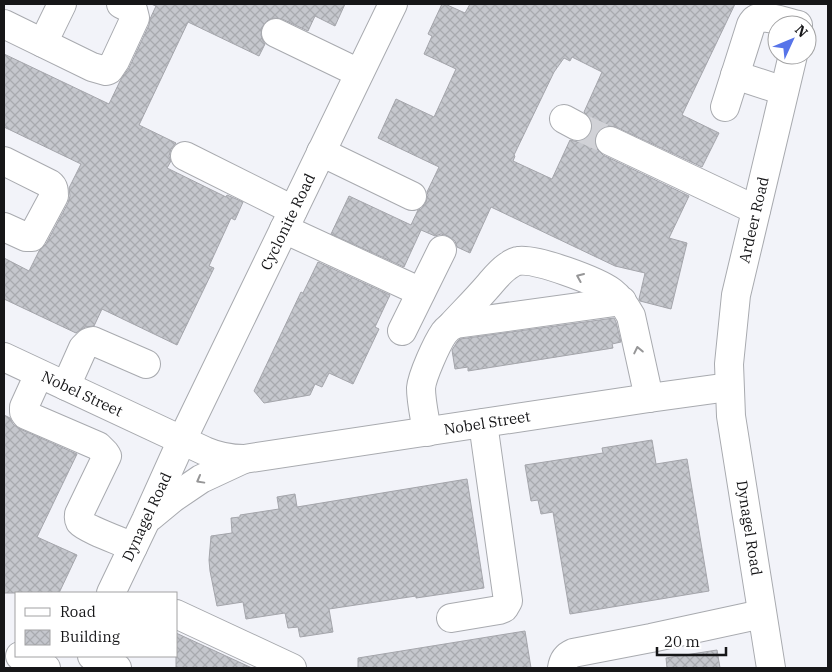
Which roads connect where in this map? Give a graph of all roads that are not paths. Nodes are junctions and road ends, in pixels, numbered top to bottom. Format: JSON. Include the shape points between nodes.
{"nodes":[{"id":1,"x":62,"y":4,"type":"edge"},
{"id":2,"x":121,"y":4,"type":"edge"},
{"id":3,"x":393,"y":4,"type":"edge"},
{"id":4,"x":8,"y":17,"type":"edge"},
{"id":5,"x":767,"y":18,"type":"edge"},
{"id":6,"x":276,"y":33,"type":"dead end"},
{"id":7,"x":43,"y":43,"type":"junction"},
{"id":8,"x":790,"y":65,"type":"edge"},
{"id":9,"x":359,"y":73,"type":"junction"},
{"id":10,"x":735,"y":75,"type":"junction"},
{"id":11,"x":784,"y":91,"type":"junction"},
{"id":12,"x":725,"y":107,"type":"dead end"},
{"id":13,"x":610,"y":141,"type":"tunnel mouth"},
{"id":14,"x":321,"y":152,"type":"junction"},
{"id":15,"x":185,"y":156,"type":"dead end"},
{"id":16,"x":4,"y":161,"type":"edge"},
{"id":17,"x":412,"y":196,"type":"dead end"},
{"id":18,"x":756,"y":210,"type":"junction"},
{"id":19,"x":289,"y":219,"type":"junction"},
{"id":20,"x":4,"y":227,"type":"edge"},
{"id":21,"x":442,"y":250,"type":"dead end"},
{"id":22,"x":421,"y":292,"type":"junction"},
{"id":23,"x":622,"y":301,"type":"junction"},
{"id":24,"x":452,"y":325,"type":"junction"},
{"id":25,"x":402,"y":331,"type":"dead end"},
{"id":26,"x":4,"y":357,"type":"edge"},
{"id":27,"x":146,"y":364,"type":"dead end"},
{"id":28,"x":39,"y":374,"type":"junction"},
{"id":29,"x":66,"y":386,"type":"junction"},
{"id":30,"x":729,"y":387,"type":"junction"},
{"id":31,"x":649,"y":398,"type":"junction"},
{"id":32,"x":483,"y":423,"type":"junction"},
{"id":33,"x":427,"y":432,"type":"junction"},
{"id":34,"x":182,"y":440,"type":"junction"},
{"id":35,"x":244,"y":459,"type":"junction"},
{"id":36,"x":146,"y":520,"type":"junction"},
{"id":37,"x":133,"y":547,"type":"junction"},
{"id":38,"x":120,"y":590,"type":"edge"},
{"id":39,"x":762,"y":614,"type":"junction"},
{"id":40,"x":178,"y":615,"type":"edge"},
{"id":41,"x":451,"y":618,"type":"dead end"},
{"id":42,"x":22,"y":657,"type":"edge"},
{"id":43,"x":94,"y":657,"type":"edge"},
{"id":44,"x":46,"y":668,"type":"edge"},
{"id":45,"x":117,"y":668,"type":"edge"},
{"id":46,"x":292,"y":668,"type":"edge"},
{"id":47,"x":562,"y":668,"type":"edge"},
{"id":48,"x":771,"y":668,"type":"edge"}],
"edges":[{"from":1,"to":7,"type":"street"},
{"from":2,"to":7,"type":"street","via":[[133,10],[136,18],[109,70],[102,71]]},
{"from":3,"to":9,"type":"street","name":"Cyclonite Road"},
{"from":4,"to":7,"type":"street"},
{"from":5,"to":10,"type":"street","via":[[760,17],[751,25]]},
{"from":6,"to":9,"type":"street"},
{"from":8,"to":11,"type":"street","name":"Ardeer Road"},
{"from":9,"to":14,"type":"street","name":"Cyclonite Road"},
{"from":10,"to":11,"type":"street"},
{"from":10,"to":12,"type":"street"},
{"from":11,"to":18,"type":"street","name":"Ardeer Road"},
{"from":13,"to":18,"type":"street"},
{"from":14,"to":17,"type":"street"},
{"from":14,"to":19,"type":"street","name":"Cyclonite Road"},
{"from":15,"to":19,"type":"street"},
{"from":16,"to":20,"type":"street","via":[[50,184],[54,196],[32,236],[26,238]]},
{"from":18,"to":30,"type":"street","name":"Ardeer Road","via":[[736,295]]},
{"from":19,"to":22,"type":"street"},
{"from":19,"to":34,"type":"street","name":"Cyclonite Road"},
{"from":21,"to":22,"type":"street"},
{"from":22,"to":25,"type":"street"},
{"from":23,"to":24,"type":"street"},
{"from":23,"to":24,"type":"street","one_way":true,"via":[[611,291],[577,275],[543,264],[517,261],[499,274]]},
{"from":31,"to":23,"type":"street","one_way":true,"via":[[631,316]]},
{"from":24,"to":33,"type":"street","via":[[442,336],[421,385]]},
{"from":26,"to":28,"type":"street","name":"Nobel Street"},
{"from":27,"to":29,"type":"street","via":[[89,342],[83,348]]},
{"from":28,"to":29,"type":"street","name":"Nobel Street"},
{"from":28,"to":37,"type":"street","via":[[24,407],[26,415],[98,446],[106,456],[79,514],[80,522]]},
{"from":29,"to":34,"type":"street","name":"Nobel Street"},
{"from":30,"to":31,"type":"street","name":"Nobel Street"},
{"from":30,"to":39,"type":"street","name":"Dynagel Road"},
{"from":31,"to":32,"type":"street","name":"Nobel Street"},
{"from":32,"to":33,"type":"street","name":"Nobel Street"},
{"from":32,"to":41,"type":"street","via":[[508,601],[499,610]]},
{"from":33,"to":35,"type":"street","name":"Nobel Street"},
{"from":34,"to":35,"type":"street","name":"Nobel Street","via":[[217,456]]},
{"from":34,"to":36,"type":"street","name":"Dynagel Road"},
{"from":35,"to":36,"type":"street","name":"Nobel Street","one_way":true,"via":[[201,479]]},
{"from":36,"to":37,"type":"street","name":"Dynagel Road"},
{"from":37,"to":38,"type":"street","name":"Dynagel Road"},
{"from":39,"to":47,"type":"street","via":[[573,653]]},
{"from":39,"to":48,"type":"street","name":"Dynagel Road"},
{"from":40,"to":46,"type":"street"},
{"from":42,"to":44,"type":"street"},
{"from":43,"to":45,"type":"street"}]}
